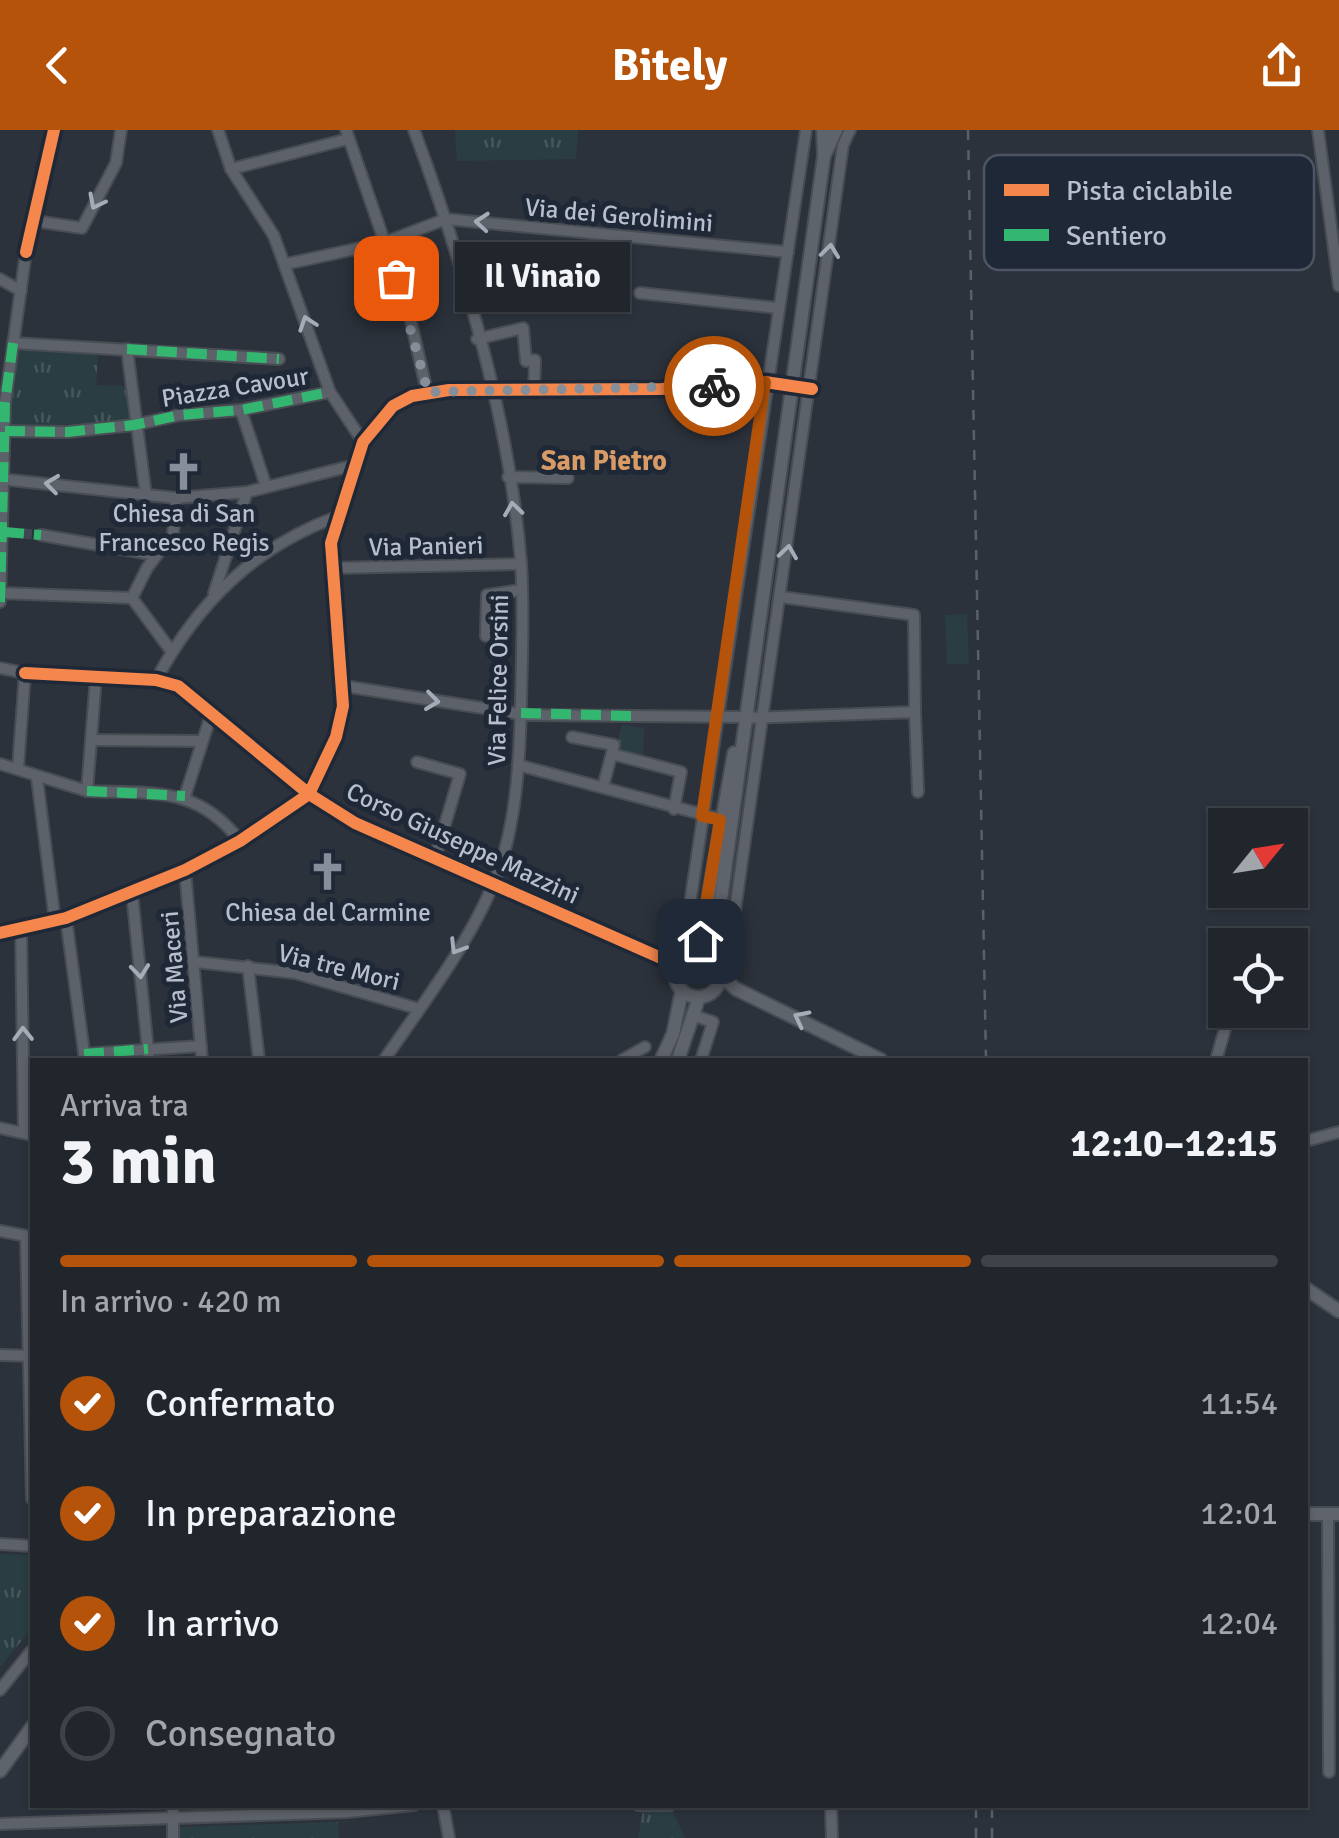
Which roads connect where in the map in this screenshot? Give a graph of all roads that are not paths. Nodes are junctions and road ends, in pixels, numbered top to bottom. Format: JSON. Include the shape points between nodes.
{"nodes":[{"id":1,"x":54,"y":130,"type":"edge"},
{"id":2,"x":122,"y":130,"type":"edge"},
{"id":3,"x":218,"y":130,"type":"edge"},
{"id":4,"x":414,"y":130,"type":"edge"},
{"id":5,"x":806,"y":130,"type":"edge"},
{"id":6,"x":823,"y":130,"type":"edge"},
{"id":7,"x":836,"y":130,"type":"edge"},
{"id":8,"x":850,"y":130,"type":"edge"},
{"id":9,"x":1318,"y":130,"type":"edge"},
{"id":10,"x":347,"y":134,"type":"edge"},
{"id":11,"x":824,"y":156,"type":"junction"},
{"id":12,"x":231,"y":169,"type":"junction"},
{"id":13,"x":446,"y":219,"type":"junction"},
{"id":14,"x":35,"y":221,"type":"junction"},
{"id":15,"x":383,"y":243,"type":"junction"},
{"id":16,"x":788,"y":252,"type":"junction"},
{"id":17,"x":286,"y":264,"type":"junction"},
{"id":18,"x":0,"y":279,"type":"edge"},
{"id":19,"x":1339,"y":286,"type":"edge"},
{"id":20,"x":20,"y":291,"type":"junction"},
{"id":21,"x":640,"y":293,"type":"dead end"},
{"id":22,"x":778,"y":308,"type":"junction"},
{"id":23,"x":477,"y":339,"type":"junction"},
{"id":24,"x":14,"y":343,"type":"junction"},
{"id":25,"x":127,"y":349,"type":"junction"},
{"id":26,"x":279,"y":359,"type":"dead end"},
{"id":27,"x":765,"y":382,"type":"junction"},
{"id":28,"x":791,"y":386,"type":"junction"},
{"id":29,"x":812,"y":389,"type":"junction"},
{"id":30,"x":534,"y":390,"type":"junction"},
{"id":31,"x":491,"y":391,"type":"junction"},
{"id":32,"x":330,"y":392,"type":"junction"},
{"id":33,"x":428,"y":392,"type":"junction"},
{"id":34,"x":242,"y":415,"type":"junction"},
{"id":35,"x":134,"y":424,"type":"junction"},
{"id":36,"x":6,"y":432,"type":"junction"},
{"id":37,"x":363,"y":442,"type":"junction"},
{"id":38,"x":355,"y":465,"type":"junction"},
{"id":39,"x":508,"y":477,"type":"junction"},
{"id":40,"x":568,"y":478,"type":"dead end"},
{"id":41,"x":2,"y":479,"type":"edge"},
{"id":42,"x":266,"y":486,"type":"junction"},
{"id":43,"x":247,"y":492,"type":"junction"},
{"id":44,"x":146,"y":496,"type":"junction"},
{"id":45,"x":176,"y":498,"type":"junction"},
{"id":46,"x":339,"y":516,"type":"junction"},
{"id":47,"x":41,"y":535,"type":"tunnel mouth"},
{"id":48,"x":156,"y":556,"type":"junction"},
{"id":49,"x":521,"y":564,"type":"junction"},
{"id":50,"x":333,"y":568,"type":"junction"},
{"id":51,"x":521,"y":590,"type":"junction"},
{"id":52,"x":1,"y":593,"type":"edge"},
{"id":53,"x":781,"y":597,"type":"junction"},
{"id":54,"x":132,"y":598,"type":"junction"},
{"id":55,"x":212,"y":598,"type":"junction"},
{"id":56,"x":0,"y":602,"type":"edge"},
{"id":57,"x":486,"y":636,"type":"dead end"},
{"id":58,"x":172,"y":652,"type":"junction"},
{"id":59,"x":0,"y":668,"type":"edge"},
{"id":60,"x":25,"y":673,"type":"junction"},
{"id":61,"x":96,"y":677,"type":"junction"},
{"id":62,"x":156,"y":680,"type":"junction"},
{"id":63,"x":344,"y":686,"type":"junction"},
{"id":64,"x":212,"y":712,"type":"junction"},
{"id":65,"x":915,"y":712,"type":"junction"},
{"id":66,"x":520,"y":713,"type":"junction"},
{"id":67,"x":719,"y":716,"type":"junction"},
{"id":68,"x":744,"y":717,"type":"junction"},
{"id":69,"x":762,"y":718,"type":"junction"},
{"id":70,"x":572,"y":737,"type":"dead end"},
{"id":71,"x":92,"y":740,"type":"junction"},
{"id":72,"x":199,"y":741,"type":"junction"},
{"id":73,"x":612,"y":754,"type":"junction"},
{"id":74,"x":417,"y":762,"type":"dead end"},
{"id":75,"x":2,"y":764,"type":"edge"},
{"id":76,"x":518,"y":765,"type":"junction"},
{"id":77,"x":18,"y":768,"type":"junction"},
{"id":78,"x":36,"y":778,"type":"junction"},
{"id":79,"x":603,"y":787,"type":"junction"},
{"id":80,"x":87,"y":791,"type":"junction"},
{"id":81,"x":918,"y":792,"type":"dead end"},
{"id":82,"x":309,"y":794,"type":"junction"},
{"id":83,"x":186,"y":796,"type":"junction"},
{"id":84,"x":674,"y":808,"type":"junction"},
{"id":85,"x":702,"y":816,"type":"junction"},
{"id":86,"x":734,"y":821,"type":"junction"},
{"id":87,"x":240,"y":841,"type":"junction"},
{"id":88,"x":435,"y":858,"type":"junction"},
{"id":89,"x":184,"y":870,"type":"junction"},
{"id":90,"x":492,"y":883,"type":"junction"},
{"id":91,"x":731,"y":889,"type":"junction"},
{"id":92,"x":132,"y":893,"type":"junction"},
{"id":93,"x":61,"y":919,"type":"junction"},
{"id":94,"x":21,"y":928,"type":"junction"},
{"id":95,"x":686,"y":930,"type":"dead end"},
{"id":96,"x":0,"y":932,"type":"edge"},
{"id":97,"x":698,"y":951,"type":"junction"},
{"id":98,"x":713,"y":957,"type":"junction"},
{"id":99,"x":728,"y":960,"type":"dead end"},
{"id":100,"x":196,"y":962,"type":"junction"},
{"id":101,"x":677,"y":965,"type":"junction"},
{"id":102,"x":248,"y":966,"type":"junction"},
{"id":103,"x":721,"y":976,"type":"junction"},
{"id":104,"x":682,"y":990,"type":"junction"},
{"id":105,"x":699,"y":997,"type":"junction"},
{"id":106,"x":419,"y":1008,"type":"junction"},
{"id":107,"x":692,"y":1015,"type":"junction"},
{"id":108,"x":1225,"y":1028,"type":"edge"},
{"id":109,"x":201,"y":1046,"type":"junction"},
{"id":110,"x":645,"y":1046,"type":"dead end"},
{"id":111,"x":149,"y":1055,"type":"edge"},
{"id":112,"x":84,"y":1057,"type":"edge"},
{"id":113,"x":202,"y":1058,"type":"edge"},
{"id":114,"x":259,"y":1058,"type":"edge"},
{"id":115,"x":385,"y":1058,"type":"edge"},
{"id":116,"x":625,"y":1058,"type":"edge"},
{"id":117,"x":663,"y":1058,"type":"edge"},
{"id":118,"x":679,"y":1058,"type":"edge"},
{"id":119,"x":702,"y":1058,"type":"edge"},
{"id":120,"x":878,"y":1058,"type":"edge"},
{"id":121,"x":1217,"y":1058,"type":"edge"},
{"id":122,"x":0,"y":1128,"type":"edge"},
{"id":123,"x":1339,"y":1132,"type":"edge"},
{"id":124,"x":28,"y":1133,"type":"edge"},
{"id":125,"x":1308,"y":1140,"type":"edge"},
{"id":126,"x":0,"y":1231,"type":"edge"},
{"id":127,"x":30,"y":1236,"type":"edge"},
{"id":128,"x":1308,"y":1290,"type":"edge"},
{"id":129,"x":1339,"y":1311,"type":"edge"},
{"id":130,"x":0,"y":1355,"type":"edge"},
{"id":131,"x":30,"y":1356,"type":"edge"},
{"id":132,"x":1333,"y":1514,"type":"edge"},
{"id":133,"x":0,"y":1544,"type":"edge"},
{"id":134,"x":30,"y":1546,"type":"edge"},
{"id":135,"x":30,"y":1652,"type":"edge"},
{"id":136,"x":0,"y":1690,"type":"edge"},
{"id":137,"x":30,"y":1730,"type":"edge"},
{"id":138,"x":0,"y":1771,"type":"edge"},
{"id":139,"x":1329,"y":1772,"type":"dead end"},
{"id":140,"x":385,"y":1808,"type":"edge"},
{"id":141,"x":444,"y":1808,"type":"edge"},
{"id":142,"x":832,"y":1808,"type":"edge"},
{"id":143,"x":173,"y":1811,"type":"edge"},
{"id":144,"x":0,"y":1824,"type":"edge"},
{"id":145,"x":173,"y":1838,"type":"edge"},
{"id":146,"x":449,"y":1838,"type":"edge"},
{"id":147,"x":832,"y":1838,"type":"edge"}],
"edges":[{"from":1,"to":14,"type":"street"},
{"from":2,"to":14,"type":"street","one_way":true,"via":[[116,163],[82,228]]},
{"from":3,"to":12,"type":"street"},
{"from":4,"to":13,"type":"street","name":"Via Felice Orsini"},
{"from":5,"to":16,"type":"street"},
{"from":6,"to":11,"type":"main road"},
{"from":7,"to":11,"type":"main road"},
{"from":29,"to":8,"type":"street","one_way":true},
{"from":9,"to":19,"type":"street"},
{"from":10,"to":12,"type":"street"},
{"from":10,"to":15,"type":"street"},
{"from":11,"to":28,"type":"main road"},
{"from":12,"to":17,"type":"street"},
{"from":13,"to":15,"type":"street"},
{"from":16,"to":13,"type":"street","name":"Via dei Gerolimini","one_way":true},
{"from":13,"to":23,"type":"street","name":"Via Felice Orsini"},
{"from":14,"to":20,"type":"street"},
{"from":15,"to":17,"type":"street"},
{"from":15,"to":33,"type":"street"},
{"from":16,"to":22,"type":"street"},
{"from":32,"to":17,"type":"street","one_way":true},
{"from":18,"to":20,"type":"street"},
{"from":20,"to":24,"type":"street"},
{"from":21,"to":22,"type":"street"},
{"from":22,"to":27,"type":"street"},
{"from":23,"to":30,"type":"street","via":[[524,328],[526,361],[535,360]]},
{"from":23,"to":31,"type":"street","name":"Via Felice Orsini"},
{"from":24,"to":25,"type":"street"},
{"from":24,"to":36,"type":"street"},
{"from":25,"to":26,"type":"street","name":"Piazza Cavour"},
{"from":25,"to":35,"type":"street","name":"Piazza Cavour"},
{"from":27,"to":28,"type":"street"},
{"from":27,"to":30,"type":"street"},
{"from":27,"to":67,"type":"street"},
{"from":28,"to":29,"type":"street"},
{"from":28,"to":68,"type":"main road"},
{"from":53,"to":29,"type":"street","one_way":true},
{"from":30,"to":31,"type":"street"},
{"from":31,"to":33,"type":"street"},
{"from":31,"to":39,"type":"street","name":"Via Felice Orsini"},
{"from":32,"to":34,"type":"street","name":"Piazza Cavour"},
{"from":32,"to":37,"type":"street"},
{"from":33,"to":37,"type":"street","via":[[394,406]]},
{"from":34,"to":35,"type":"street","name":"Piazza Cavour","via":[[180,414]]},
{"from":34,"to":42,"type":"street"},
{"from":35,"to":36,"type":"street"},
{"from":35,"to":44,"type":"street"},
{"from":36,"to":41,"type":"street"},
{"from":37,"to":38,"type":"street"},
{"from":38,"to":42,"type":"street"},
{"from":38,"to":46,"type":"street"},
{"from":39,"to":40,"type":"street"},
{"from":49,"to":39,"type":"street","name":"Via Felice Orsini","one_way":true},
{"from":44,"to":41,"type":"street","one_way":true},
{"from":41,"to":52,"type":"street"},
{"from":42,"to":43,"type":"street"},
{"from":43,"to":45,"type":"street"},
{"from":43,"to":55,"type":"street"},
{"from":44,"to":45,"type":"street"},
{"from":45,"to":48,"type":"street","via":[[173,534]]},
{"from":46,"to":50,"type":"street"},
{"from":46,"to":55,"type":"street","via":[[259,554]]},
{"from":47,"to":48,"type":"street"},
{"from":48,"to":54,"type":"street"},
{"from":49,"to":50,"type":"street","name":"Via Panieri"},
{"from":49,"to":51,"type":"street","name":"Via Felice Orsini"},
{"from":50,"to":63,"type":"street"},
{"from":51,"to":57,"type":"street","via":[[487,595]]},
{"from":51,"to":66,"type":"street","name":"Via Felice Orsini"},
{"from":52,"to":54,"type":"street"},
{"from":52,"to":56,"type":"street"},
{"from":53,"to":65,"type":"street","via":[[914,615]]},
{"from":53,"to":69,"type":"street"},
{"from":54,"to":58,"type":"street"},
{"from":55,"to":58,"type":"street"},
{"from":58,"to":62,"type":"street"},
{"from":59,"to":60,"type":"street","name":"Corso Giuseppe Mazzini"},
{"from":60,"to":61,"type":"street","name":"Corso Giuseppe Mazzini"},
{"from":60,"to":77,"type":"street"},
{"from":61,"to":62,"type":"street","name":"Corso Giuseppe Mazzini"},
{"from":61,"to":71,"type":"street"},
{"from":62,"to":64,"type":"street","name":"Corso Giuseppe Mazzini","via":[[178,686]]},
{"from":63,"to":66,"type":"street","one_way":true},
{"from":63,"to":82,"type":"street","via":[[336,738]]},
{"from":64,"to":72,"type":"street"},
{"from":64,"to":82,"type":"street","name":"Corso Giuseppe Mazzini"},
{"from":65,"to":69,"type":"street"},
{"from":65,"to":81,"type":"street"},
{"from":66,"to":67,"type":"street"},
{"from":66,"to":76,"type":"street","name":"Via Felice Orsini"},
{"from":67,"to":68,"type":"street"},
{"from":67,"to":85,"type":"street"},
{"from":68,"to":69,"type":"street"},
{"from":68,"to":86,"type":"main road"},
{"from":69,"to":86,"type":"street"},
{"from":70,"to":73,"type":"street","via":[[614,745]]},
{"from":71,"to":72,"type":"street"},
{"from":71,"to":80,"type":"street"},
{"from":72,"to":83,"type":"street"},
{"from":73,"to":79,"type":"street"},
{"from":73,"to":84,"type":"street","via":[[681,772]]},
{"from":74,"to":88,"type":"street","via":[[460,774]]},
{"from":75,"to":77,"type":"street"},
{"from":76,"to":79,"type":"street"},
{"from":76,"to":90,"type":"street","name":"Via Felice Orsini"},
{"from":77,"to":78,"type":"street"},
{"from":78,"to":80,"type":"street"},
{"from":78,"to":93,"type":"street"},
{"from":79,"to":84,"type":"street"},
{"from":80,"to":83,"type":"street"},
{"from":82,"to":87,"type":"street"},
{"from":82,"to":88,"type":"street","name":"Corso Giuseppe Mazzini"},
{"from":83,"to":87,"type":"street"},
{"from":84,"to":85,"type":"street"},
{"from":85,"to":86,"type":"street"},
{"from":85,"to":95,"type":"street"},
{"from":86,"to":91,"type":"main road"},
{"from":86,"to":97,"type":"main road"},
{"from":87,"to":89,"type":"street"},
{"from":88,"to":90,"type":"street","name":"Corso Giuseppe Mazzini"},
{"from":89,"to":92,"type":"street"},
{"from":89,"to":100,"type":"street","name":"Via Maceri"},
{"from":90,"to":101,"type":"street","name":"Corso Giuseppe Mazzini"},
{"from":90,"to":106,"type":"street","name":"Via Felice Orsini","one_way":true},
{"from":91,"to":98,"type":"main road"},
{"from":91,"to":99,"type":"street"},
{"from":92,"to":93,"type":"street"},
{"from":92,"to":111,"type":"street","one_way":true},
{"from":93,"to":94,"type":"street"},
{"from":93,"to":112,"type":"street"},
{"from":94,"to":96,"type":"street"},
{"from":124,"to":94,"type":"street","one_way":true},
{"from":97,"to":98,"type":"main road"},
{"from":97,"to":101,"type":"main road"},
{"from":98,"to":103,"type":"main road"},
{"from":100,"to":102,"type":"street","name":"Via tre Mori"},
{"from":100,"to":109,"type":"street","name":"Via Maceri"},
{"from":101,"to":104,"type":"main road"},
{"from":102,"to":106,"type":"street","name":"Via tre Mori"},
{"from":102,"to":114,"type":"street"},
{"from":103,"to":105,"type":"main road","via":[[712,993]]},
{"from":120,"to":103,"type":"main road","one_way":true},
{"from":104,"to":105,"type":"main road"},
{"from":104,"to":117,"type":"main road"},
{"from":105,"to":107,"type":"main road"},
{"from":106,"to":115,"type":"street","name":"Via Felice Orsini"},
{"from":107,"to":118,"type":"main road"},
{"from":107,"to":119,"type":"street","via":[[713,1022]]},
{"from":108,"to":121,"type":"street"},
{"from":109,"to":111,"type":"street"},
{"from":109,"to":113,"type":"street","name":"Via Maceri"},
{"from":110,"to":116,"type":"street"},
{"from":111,"to":112,"type":"street"},
{"from":122,"to":124,"type":"street"},
{"from":123,"to":125,"type":"street"},
{"from":126,"to":127,"type":"street"},
{"from":127,"to":131,"type":"street"},
{"from":128,"to":129,"type":"main road"},
{"from":130,"to":131,"type":"street"},
{"from":132,"to":139,"type":"street"},
{"from":133,"to":134,"type":"street"},
{"from":135,"to":136,"type":"street"},
{"from":137,"to":138,"type":"main road"},
{"from":140,"to":143,"type":"street"},
{"from":141,"to":146,"type":"street"},
{"from":142,"to":147,"type":"street"},
{"from":143,"to":144,"type":"street"},
{"from":143,"to":145,"type":"street"}]}
